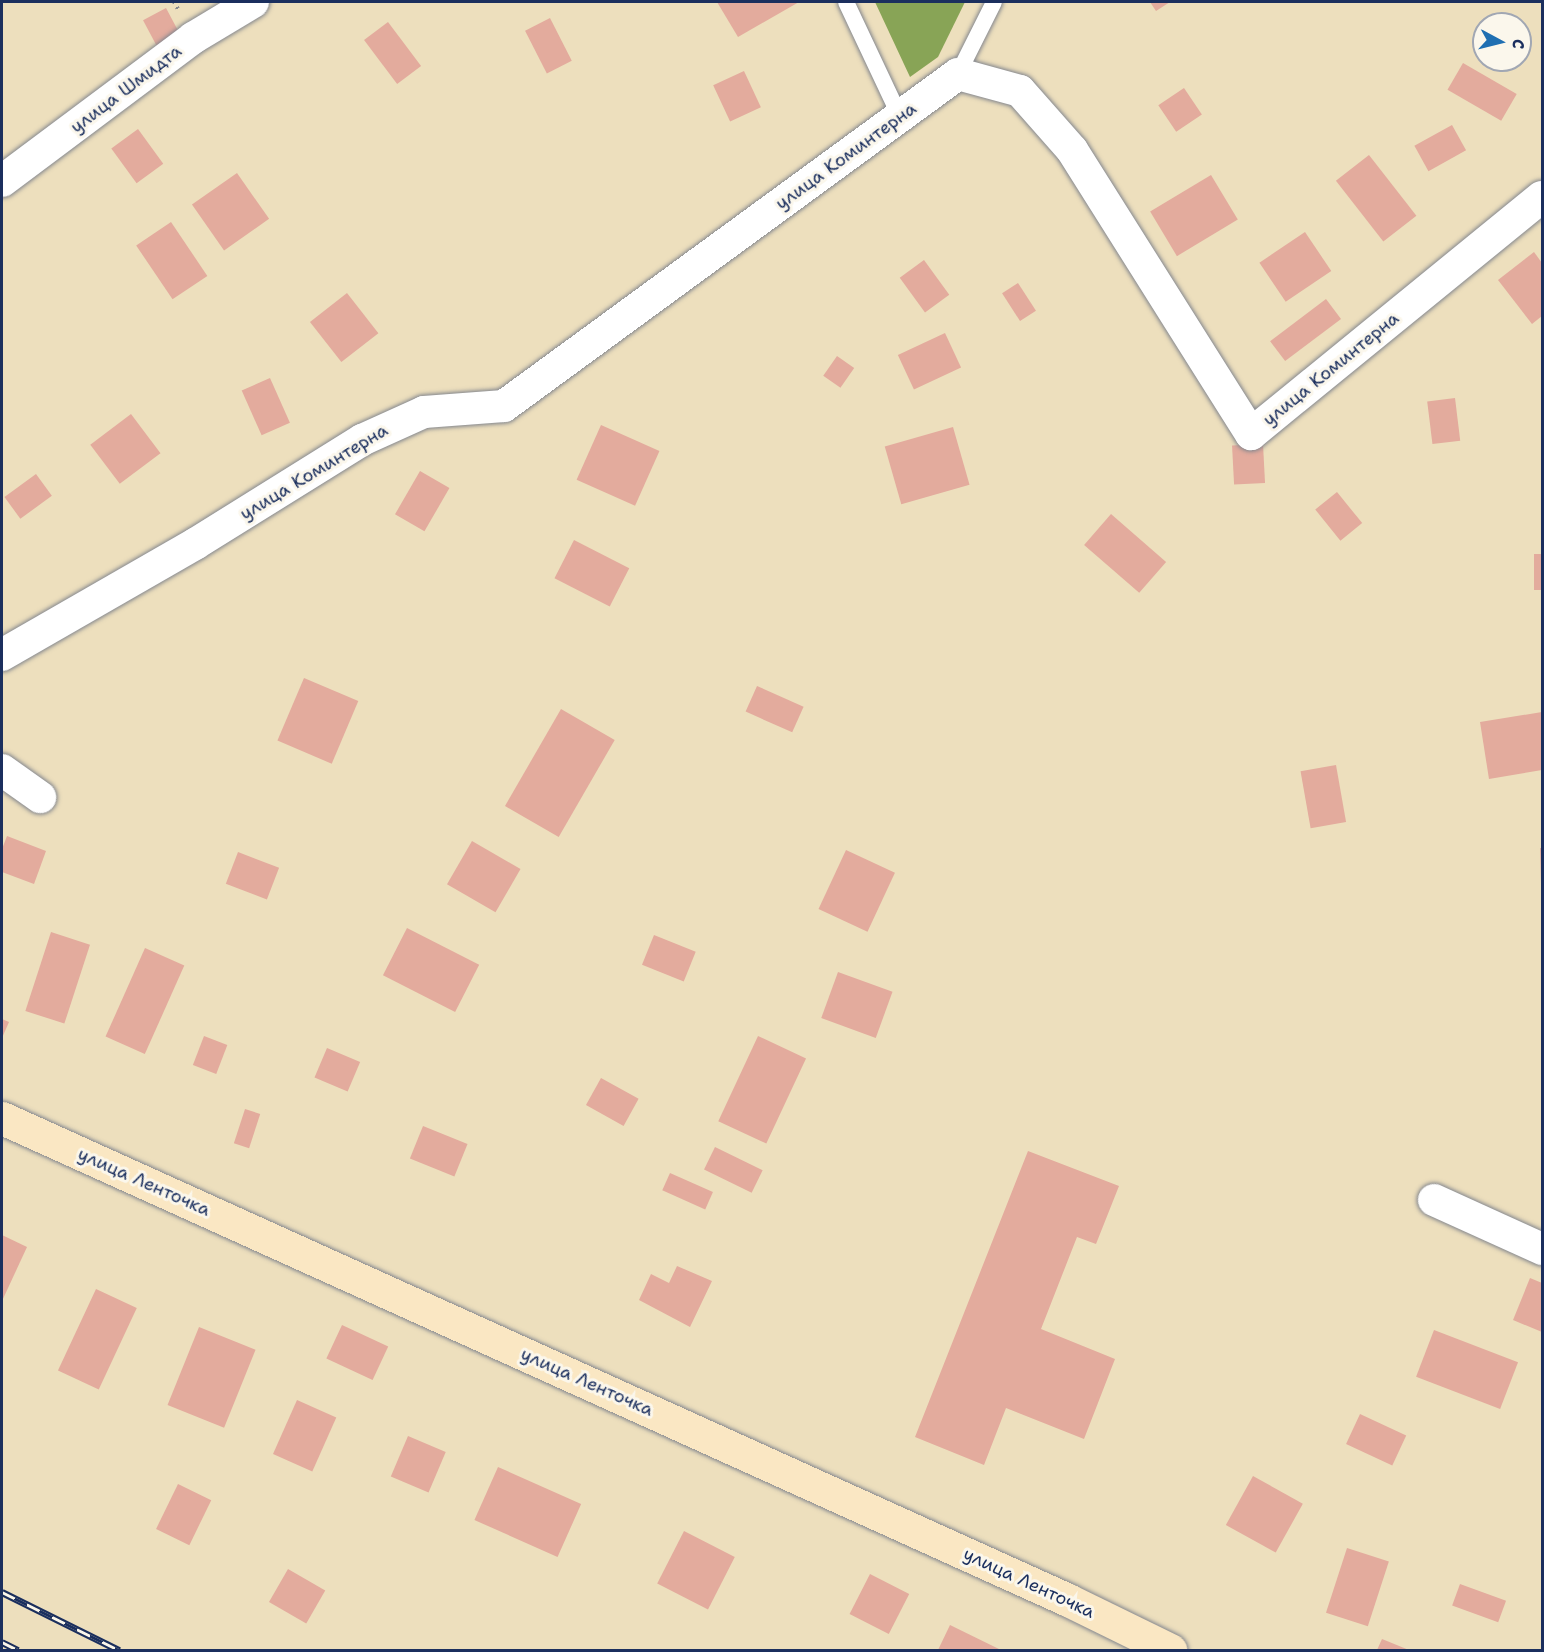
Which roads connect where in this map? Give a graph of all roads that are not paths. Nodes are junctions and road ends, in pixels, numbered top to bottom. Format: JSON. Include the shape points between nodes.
{"nodes":[{"id":1,"x":253,"y":2,"type":"edge"},
{"id":2,"x":846,"y":2,"type":"edge"},
{"id":3,"x":994,"y":2,"type":"edge"},
{"id":4,"x":958,"y":74,"type":"junction"},
{"id":5,"x":900,"y":117,"type":"junction"},
{"id":6,"x":2,"y":181,"type":"edge"},
{"id":7,"x":1542,"y":197,"type":"edge"},
{"id":8,"x":2,"y":655,"type":"edge"},
{"id":9,"x":2,"y":770,"type":"edge"},
{"id":10,"x":40,"y":797,"type":"dead end"},
{"id":11,"x":2,"y":1118,"type":"edge"},
{"id":12,"x":1434,"y":1200,"type":"dead end"},
{"id":13,"x":1542,"y":1249,"type":"edge"},
{"id":14,"x":1170,"y":1650,"type":"edge"}],
"edges":[{"from":1,"to":6,"type":"street","name":"улица Шмидта","via":[[193,38]]},
{"from":2,"to":5,"type":"lane"},
{"from":3,"to":4,"type":"lane"},
{"from":4,"to":5,"type":"street","name":"улица Коминтерна"},
{"from":4,"to":7,"type":"street","name":"улица Коминтерна","via":[[1020,91],[1071,150],[1251,434]]},
{"from":5,"to":8,"type":"street","name":"улица Коминтерна","via":[[504,406],[424,411],[362,440],[195,544]]},
{"from":9,"to":10,"type":"street"},
{"from":11,"to":14,"type":"main road","name":"улица Ленточка","via":[[1068,1600]]},
{"from":12,"to":13,"type":"street"}]}
